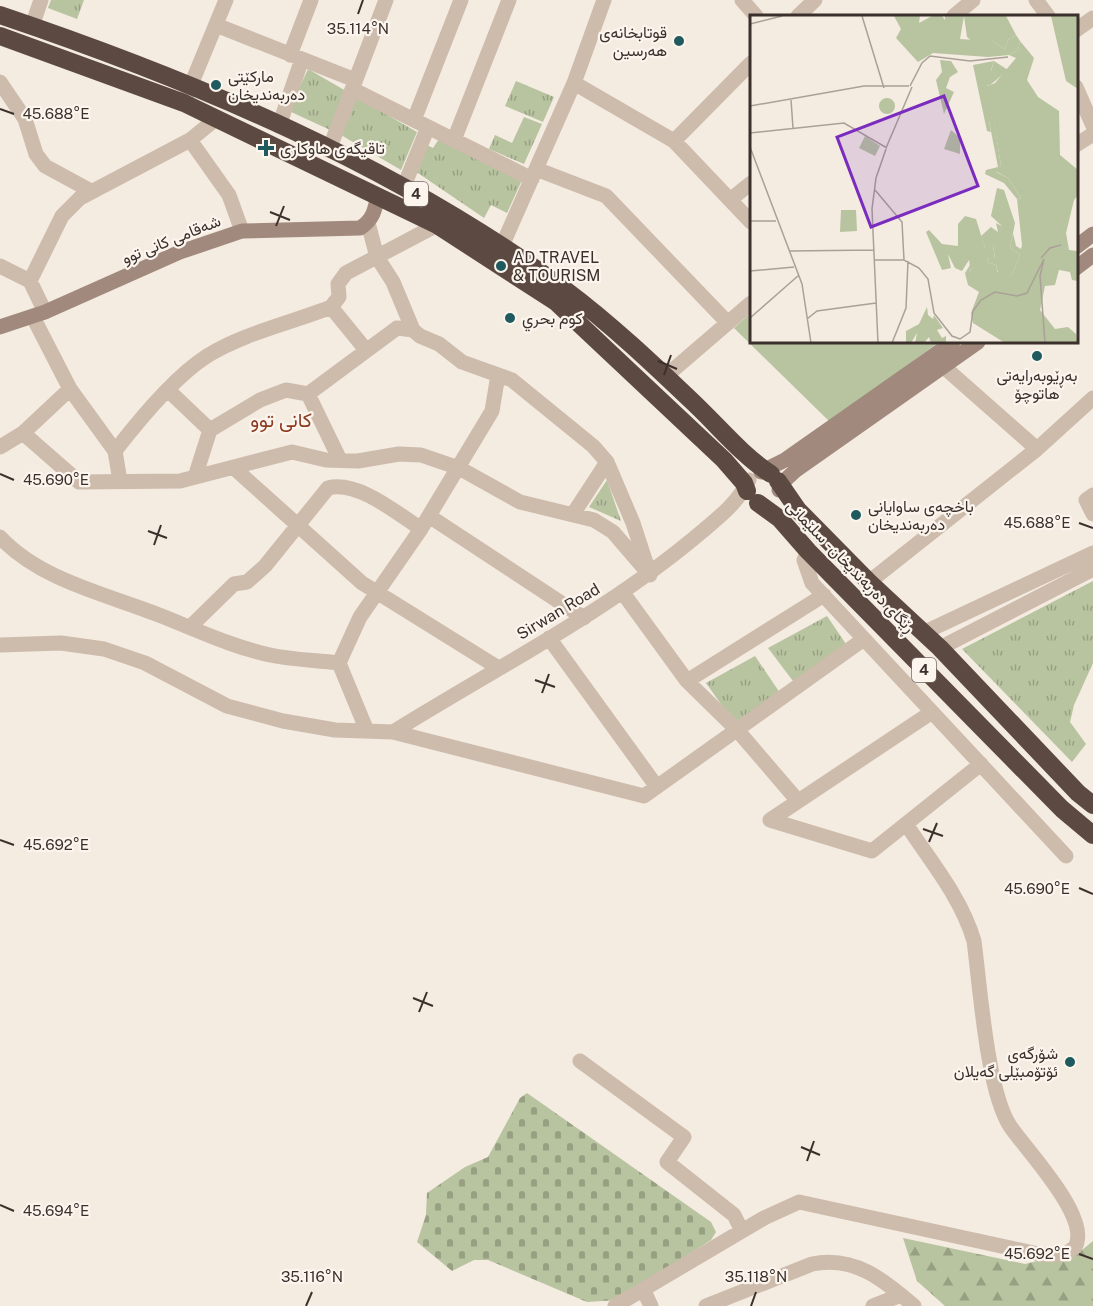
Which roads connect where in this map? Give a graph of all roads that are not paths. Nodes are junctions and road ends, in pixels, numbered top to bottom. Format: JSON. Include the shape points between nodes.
{"nodes":[{"id":1,"x":41,"y":0,"type":"edge"},
{"id":2,"x":226,"y":0,"type":"edge"},
{"id":3,"x":311,"y":0,"type":"edge"},
{"id":4,"x":386,"y":0,"type":"edge"},
{"id":5,"x":461,"y":0,"type":"edge"},
{"id":6,"x":509,"y":0,"type":"edge"},
{"id":7,"x":604,"y":0,"type":"edge"},
{"id":8,"x":742,"y":0,"type":"edge"},
{"id":9,"x":815,"y":0,"type":"edge"},
{"id":10,"x":973,"y":0,"type":"edge"},
{"id":11,"x":1036,"y":0,"type":"edge"},
{"id":12,"x":0,"y":15,"type":"edge"},
{"id":13,"x":755,"y":15,"type":"edge"},
{"id":14,"x":799,"y":15,"type":"edge"},
{"id":15,"x":955,"y":15,"type":"edge"},
{"id":16,"x":1047,"y":15,"type":"edge"},
{"id":17,"x":1093,"y":18,"type":"edge"},
{"id":18,"x":216,"y":25,"type":"junction"},
{"id":19,"x":32,"y":26,"type":"junction"},
{"id":20,"x":1078,"y":29,"type":"edge"},
{"id":21,"x":0,"y":36,"type":"edge"},
{"id":22,"x":296,"y":57,"type":"junction"},
{"id":23,"x":750,"y":64,"type":"edge"},
{"id":24,"x":0,"y":82,"type":"edge"},
{"id":25,"x":574,"y":83,"type":"junction"},
{"id":26,"x":192,"y":84,"type":"junction"},
{"id":27,"x":354,"y":84,"type":"junction"},
{"id":28,"x":1078,"y":89,"type":"edge"},
{"id":29,"x":184,"y":102,"type":"junction"},
{"id":30,"x":217,"y":118,"type":"junction"},
{"id":31,"x":421,"y":124,"type":"junction"},
{"id":32,"x":279,"y":126,"type":"junction"},
{"id":33,"x":1093,"y":126,"type":"edge"},
{"id":34,"x":1093,"y":134,"type":"edge"},
{"id":35,"x":190,"y":140,"type":"junction"},
{"id":36,"x":454,"y":140,"type":"junction"},
{"id":37,"x":674,"y":141,"type":"junction"},
{"id":38,"x":1078,"y":144,"type":"edge"},
{"id":39,"x":329,"y":150,"type":"junction"},
{"id":40,"x":534,"y":174,"type":"junction"},
{"id":41,"x":750,"y":184,"type":"edge"},
{"id":42,"x":404,"y":186,"type":"junction"},
{"id":43,"x":91,"y":191,"type":"junction"},
{"id":44,"x":378,"y":195,"type":"junction"},
{"id":45,"x":730,"y":200,"type":"junction"},
{"id":46,"x":750,"y":221,"type":"edge"},
{"id":47,"x":368,"y":223,"type":"junction"},
{"id":48,"x":437,"y":225,"type":"junction"},
{"id":49,"x":242,"y":231,"type":"junction"},
{"id":50,"x":1093,"y":234,"type":"edge"},
{"id":51,"x":502,"y":246,"type":"junction"},
{"id":52,"x":1078,"y":246,"type":"edge"},
{"id":53,"x":1093,"y":255,"type":"edge"},
{"id":54,"x":377,"y":257,"type":"junction"},
{"id":55,"x":0,"y":267,"type":"edge"},
{"id":56,"x":1078,"y":267,"type":"edge"},
{"id":57,"x":30,"y":281,"type":"junction"},
{"id":58,"x":750,"y":304,"type":"edge"},
{"id":59,"x":331,"y":307,"type":"junction"},
{"id":60,"x":39,"y":314,"type":"junction"},
{"id":61,"x":728,"y":323,"type":"junction"},
{"id":62,"x":0,"y":327,"type":"edge"},
{"id":63,"x":413,"y":330,"type":"junction"},
{"id":64,"x":950,"y":344,"type":"edge"},
{"id":65,"x":975,"y":344,"type":"edge"},
{"id":66,"x":366,"y":350,"type":"junction"},
{"id":67,"x":944,"y":367,"type":"junction"},
{"id":68,"x":498,"y":375,"type":"junction"},
{"id":69,"x":666,"y":376,"type":"junction"},
{"id":70,"x":70,"y":388,"type":"junction"},
{"id":71,"x":169,"y":391,"type":"junction"},
{"id":72,"x":308,"y":394,"type":"junction"},
{"id":73,"x":1093,"y":398,"type":"edge"},
{"id":74,"x":210,"y":429,"type":"junction"},
{"id":75,"x":23,"y":434,"type":"junction"},
{"id":76,"x":0,"y":447,"type":"edge"},
{"id":77,"x":1037,"y":449,"type":"junction"},
{"id":78,"x":115,"y":451,"type":"junction"},
{"id":79,"x":340,"y":460,"type":"junction"},
{"id":80,"x":607,"y":462,"type":"junction"},
{"id":81,"x":234,"y":468,"type":"junction"},
{"id":82,"x":459,"y":468,"type":"junction"},
{"id":83,"x":195,"y":477,"type":"junction"},
{"id":84,"x":120,"y":481,"type":"junction"},
{"id":85,"x":763,"y":485,"type":"junction"},
{"id":86,"x":1093,"y":495,"type":"edge"},
{"id":87,"x":573,"y":514,"type":"junction"},
{"id":88,"x":1093,"y":514,"type":"edge"},
{"id":89,"x":425,"y":522,"type":"junction"},
{"id":90,"x":296,"y":526,"type":"junction"},
{"id":91,"x":2,"y":543,"type":"edge"},
{"id":92,"x":808,"y":551,"type":"junction"},
{"id":93,"x":1093,"y":553,"type":"edge"},
{"id":94,"x":1093,"y":569,"type":"edge"},
{"id":95,"x":650,"y":575,"type":"junction"},
{"id":96,"x":869,"y":582,"type":"junction"},
{"id":97,"x":379,"y":592,"type":"junction"},
{"id":98,"x":623,"y":593,"type":"junction"},
{"id":99,"x":824,"y":595,"type":"junction"},
{"id":100,"x":584,"y":618,"type":"junction"},
{"id":101,"x":190,"y":627,"type":"junction"},
{"id":102,"x":923,"y":633,"type":"junction"},
{"id":103,"x":549,"y":638,"type":"junction"},
{"id":104,"x":864,"y":639,"type":"junction"},
{"id":105,"x":0,"y":645,"type":"edge"},
{"id":106,"x":940,"y":648,"type":"junction"},
{"id":107,"x":339,"y":663,"type":"junction"},
{"id":108,"x":497,"y":668,"type":"junction"},
{"id":109,"x":687,"y":681,"type":"junction"},
{"id":110,"x":932,"y":712,"type":"junction"},
{"id":111,"x":367,"y":730,"type":"junction"},
{"id":112,"x":738,"y":731,"type":"junction"},
{"id":113,"x":393,"y":732,"type":"junction"},
{"id":114,"x":981,"y":764,"type":"junction"},
{"id":115,"x":657,"y":787,"type":"junction"},
{"id":116,"x":798,"y":801,"type":"junction"},
{"id":117,"x":1093,"y":805,"type":"edge"},
{"id":118,"x":906,"y":824,"type":"junction"},
{"id":119,"x":1093,"y":835,"type":"edge"},
{"id":120,"x":1066,"y":856,"type":"dead end"},
{"id":121,"x":580,"y":1061,"type":"dead end"},
{"id":122,"x":742,"y":1231,"type":"junction"},
{"id":123,"x":643,"y":1288,"type":"junction"},
{"id":124,"x":901,"y":1295,"type":"junction"},
{"id":125,"x":615,"y":1306,"type":"edge"},
{"id":126,"x":651,"y":1306,"type":"edge"},
{"id":127,"x":706,"y":1306,"type":"edge"},
{"id":128,"x":873,"y":1306,"type":"edge"},
{"id":129,"x":914,"y":1306,"type":"edge"}],
"edges":[{"from":1,"to":19,"type":"street"},
{"from":2,"to":18,"type":"street"},
{"from":3,"to":22,"type":"street"},
{"from":4,"to":27,"type":"street"},
{"from":5,"to":31,"type":"street"},
{"from":6,"to":36,"type":"street"},
{"from":7,"to":25,"type":"street"},
{"from":8,"to":13,"type":"street"},
{"from":9,"to":14,"type":"street"},
{"from":10,"to":15,"type":"street"},
{"from":11,"to":16,"type":"street"},
{"from":12,"to":19,"type":"highway","number":"4"},
{"from":17,"to":20,"type":"street"},
{"from":18,"to":22,"type":"street"},
{"from":18,"to":26,"type":"street"},
{"from":19,"to":26,"type":"highway","number":"4"},
{"from":21,"to":29,"type":"highway","number":"4"},
{"from":22,"to":27,"type":"street"},
{"from":22,"to":32,"type":"street"},
{"from":23,"to":37,"type":"street"},
{"from":24,"to":43,"type":"street","via":[[25,119],[36,154],[45,166]]},
{"from":25,"to":37,"type":"street"},
{"from":25,"to":40,"type":"street"},
{"from":26,"to":29,"type":"street"},
{"from":26,"to":32,"type":"highway","number":"4"},
{"from":27,"to":31,"type":"street"},
{"from":27,"to":39,"type":"street"},
{"from":28,"to":33,"type":"street"},
{"from":29,"to":30,"type":"highway","number":"4"},
{"from":30,"to":35,"type":"street"},
{"from":30,"to":44,"type":"highway","number":"4"},
{"from":31,"to":36,"type":"street"},
{"from":31,"to":42,"type":"street"},
{"from":32,"to":39,"type":"highway","number":"4"},
{"from":34,"to":38,"type":"street"},
{"from":35,"to":43,"type":"street"},
{"from":35,"to":49,"type":"street","via":[[229,195]]},
{"from":36,"to":40,"type":"street"},
{"from":37,"to":45,"type":"street"},
{"from":39,"to":42,"type":"highway","number":"4"},
{"from":40,"to":51,"type":"street"},
{"from":40,"to":61,"type":"street","via":[[606,196]]},
{"from":41,"to":45,"type":"street"},
{"from":42,"to":51,"type":"highway","number":"4"},
{"from":43,"to":57,"type":"street","via":[[62,216]]},
{"from":44,"to":47,"type":"street"},
{"from":44,"to":48,"type":"highway","number":"4"},
{"from":45,"to":46,"type":"street"},
{"from":47,"to":49,"type":"street","name":"شەقامی کانی توو","via":[[360,228]]},
{"from":47,"to":54,"type":"street"},
{"from":48,"to":54,"type":"street"},
{"from":48,"to":85,"type":"highway","number":"4","via":[[556,302],[724,459]]},
{"from":49,"to":60,"type":"street","name":"شەقامی کانی توو","via":[[180,252]]},
{"from":50,"to":52,"type":"street"},
{"from":51,"to":69,"type":"highway","number":"4","via":[[566,290]]},
{"from":53,"to":56,"type":"street"},
{"from":54,"to":59,"type":"street","via":[[346,273],[338,284],[339,297]]},
{"from":54,"to":63,"type":"street","via":[[393,282]]},
{"from":55,"to":57,"type":"street"},
{"from":57,"to":60,"type":"street"},
{"from":58,"to":61,"type":"street"},
{"from":59,"to":66,"type":"street"},
{"from":59,"to":71,"type":"street","via":[[207,356]]},
{"from":60,"to":62,"type":"street","name":"شەقامی کانی توو"},
{"from":60,"to":70,"type":"street"},
{"from":61,"to":69,"type":"street"},
{"from":63,"to":66,"type":"street","via":[[397,328]]},
{"from":63,"to":68,"type":"street","via":[[462,362]]},
{"from":64,"to":85,"type":"street","via":[[785,460]]},
{"from":65,"to":67,"type":"street"},
{"from":66,"to":72,"type":"street"},
{"from":67,"to":77,"type":"street"},
{"from":67,"to":85,"type":"street","via":[[796,470]]},
{"from":68,"to":80,"type":"street","via":[[512,380]]},
{"from":68,"to":82,"type":"street","via":[[492,411]]},
{"from":69,"to":85,"type":"highway","number":"4","via":[[744,453]]},
{"from":70,"to":75,"type":"street"},
{"from":70,"to":78,"type":"street"},
{"from":71,"to":74,"type":"street"},
{"from":71,"to":78,"type":"street"},
{"from":72,"to":74,"type":"street","via":[[286,390]]},
{"from":72,"to":79,"type":"street"},
{"from":73,"to":77,"type":"street"},
{"from":74,"to":83,"type":"street"},
{"from":75,"to":76,"type":"street"},
{"from":75,"to":84,"type":"street","via":[[79,482]]},
{"from":77,"to":96,"type":"street"},
{"from":78,"to":84,"type":"street"},
{"from":79,"to":81,"type":"street","via":[[292,452]]},
{"from":79,"to":82,"type":"street","via":[[410,454]]},
{"from":80,"to":87,"type":"street"},
{"from":80,"to":95,"type":"street"},
{"from":81,"to":83,"type":"street"},
{"from":81,"to":90,"type":"street"},
{"from":82,"to":87,"type":"street","via":[[520,502]]},
{"from":82,"to":89,"type":"street"},
{"from":83,"to":84,"type":"street","via":[[180,481]]},
{"from":85,"to":92,"type":"highway","name":"ڕێگای دەربەندیخان - سلێمانی","number":"4","via":[[780,519]]},
{"from":85,"to":95,"type":"street","name":"Sirwan Road"},
{"from":85,"to":96,"type":"highway","name":"ڕێگای دەربەندیخان - سلێمانی","number":"4","via":[[789,501]]},
{"from":86,"to":88,"type":"street","via":[[1086,501]]},
{"from":87,"to":95,"type":"street","via":[[594,520],[613,532]]},
{"from":89,"to":90,"type":"street","via":[[340,484],[328,488]]},
{"from":89,"to":97,"type":"street"},
{"from":89,"to":100,"type":"street"},
{"from":90,"to":97,"type":"street","via":[[362,583]]},
{"from":90,"to":101,"type":"street","via":[[265,566],[247,582],[234,584]]},
{"from":91,"to":101,"type":"street","via":[[69,580]]},
{"from":92,"to":99,"type":"street","via":[[804,560],[808,576]]},
{"from":92,"to":119,"type":"highway","name":"ڕێگای دەربەندیخان - سلێمانی","number":"4","via":[[1062,809]]},
{"from":93,"to":102,"type":"street"},
{"from":94,"to":106,"type":"street"},
{"from":95,"to":98,"type":"street","name":"Sirwan Road"},
{"from":96,"to":102,"type":"highway","name":"ڕێگای دەربەندیخان - سلێمانی","number":"4"},
{"from":97,"to":107,"type":"street","via":[[360,617]]},
{"from":97,"to":108,"type":"street"},
{"from":98,"to":100,"type":"street","name":"Sirwan Road"},
{"from":98,"to":109,"type":"street"},
{"from":99,"to":104,"type":"street"},
{"from":99,"to":109,"type":"street"},
{"from":100,"to":103,"type":"street","name":"Sirwan Road"},
{"from":101,"to":107,"type":"street","via":[[272,656]]},
{"from":102,"to":106,"type":"highway","name":"ڕێگای دەربەندیخان - سلێمانی","number":"4"},
{"from":103,"to":108,"type":"street","name":"Sirwan Road"},
{"from":103,"to":115,"type":"street"},
{"from":104,"to":110,"type":"street"},
{"from":104,"to":112,"type":"street"},
{"from":105,"to":111,"type":"street","via":[[61,643],[104,650],[145,663],[227,706],[335,730]]},
{"from":106,"to":117,"type":"highway","name":"ڕێگای دەربەندیخان - سلێمانی","number":"4"},
{"from":107,"to":111,"type":"street"},
{"from":108,"to":113,"type":"street","name":"Sirwan Road"},
{"from":109,"to":112,"type":"street"},
{"from":110,"to":114,"type":"street"},
{"from":110,"to":116,"type":"street"},
{"from":111,"to":113,"type":"street"},
{"from":112,"to":115,"type":"street"},
{"from":112,"to":116,"type":"street"},
{"from":113,"to":115,"type":"street","via":[[644,796]]},
{"from":114,"to":118,"type":"street"},
{"from":114,"to":120,"type":"street"},
{"from":116,"to":118,"type":"street","via":[[770,820],[872,851]]},
{"from":118,"to":122,"type":"street","via":[[968,923],[1002,1111],[1066,1203],[1077,1231],[1077,1243],[1066,1254],[1043,1255],[799,1202]]},
{"from":121,"to":122,"type":"street","via":[[684,1137],[667,1162],[734,1215]]},
{"from":122,"to":123,"type":"street"},
{"from":123,"to":125,"type":"street"},
{"from":123,"to":126,"type":"street"},
{"from":124,"to":127,"type":"street","via":[[862,1268],[829,1261],[812,1264]]},
{"from":124,"to":128,"type":"street"},
{"from":124,"to":129,"type":"street"}]}
